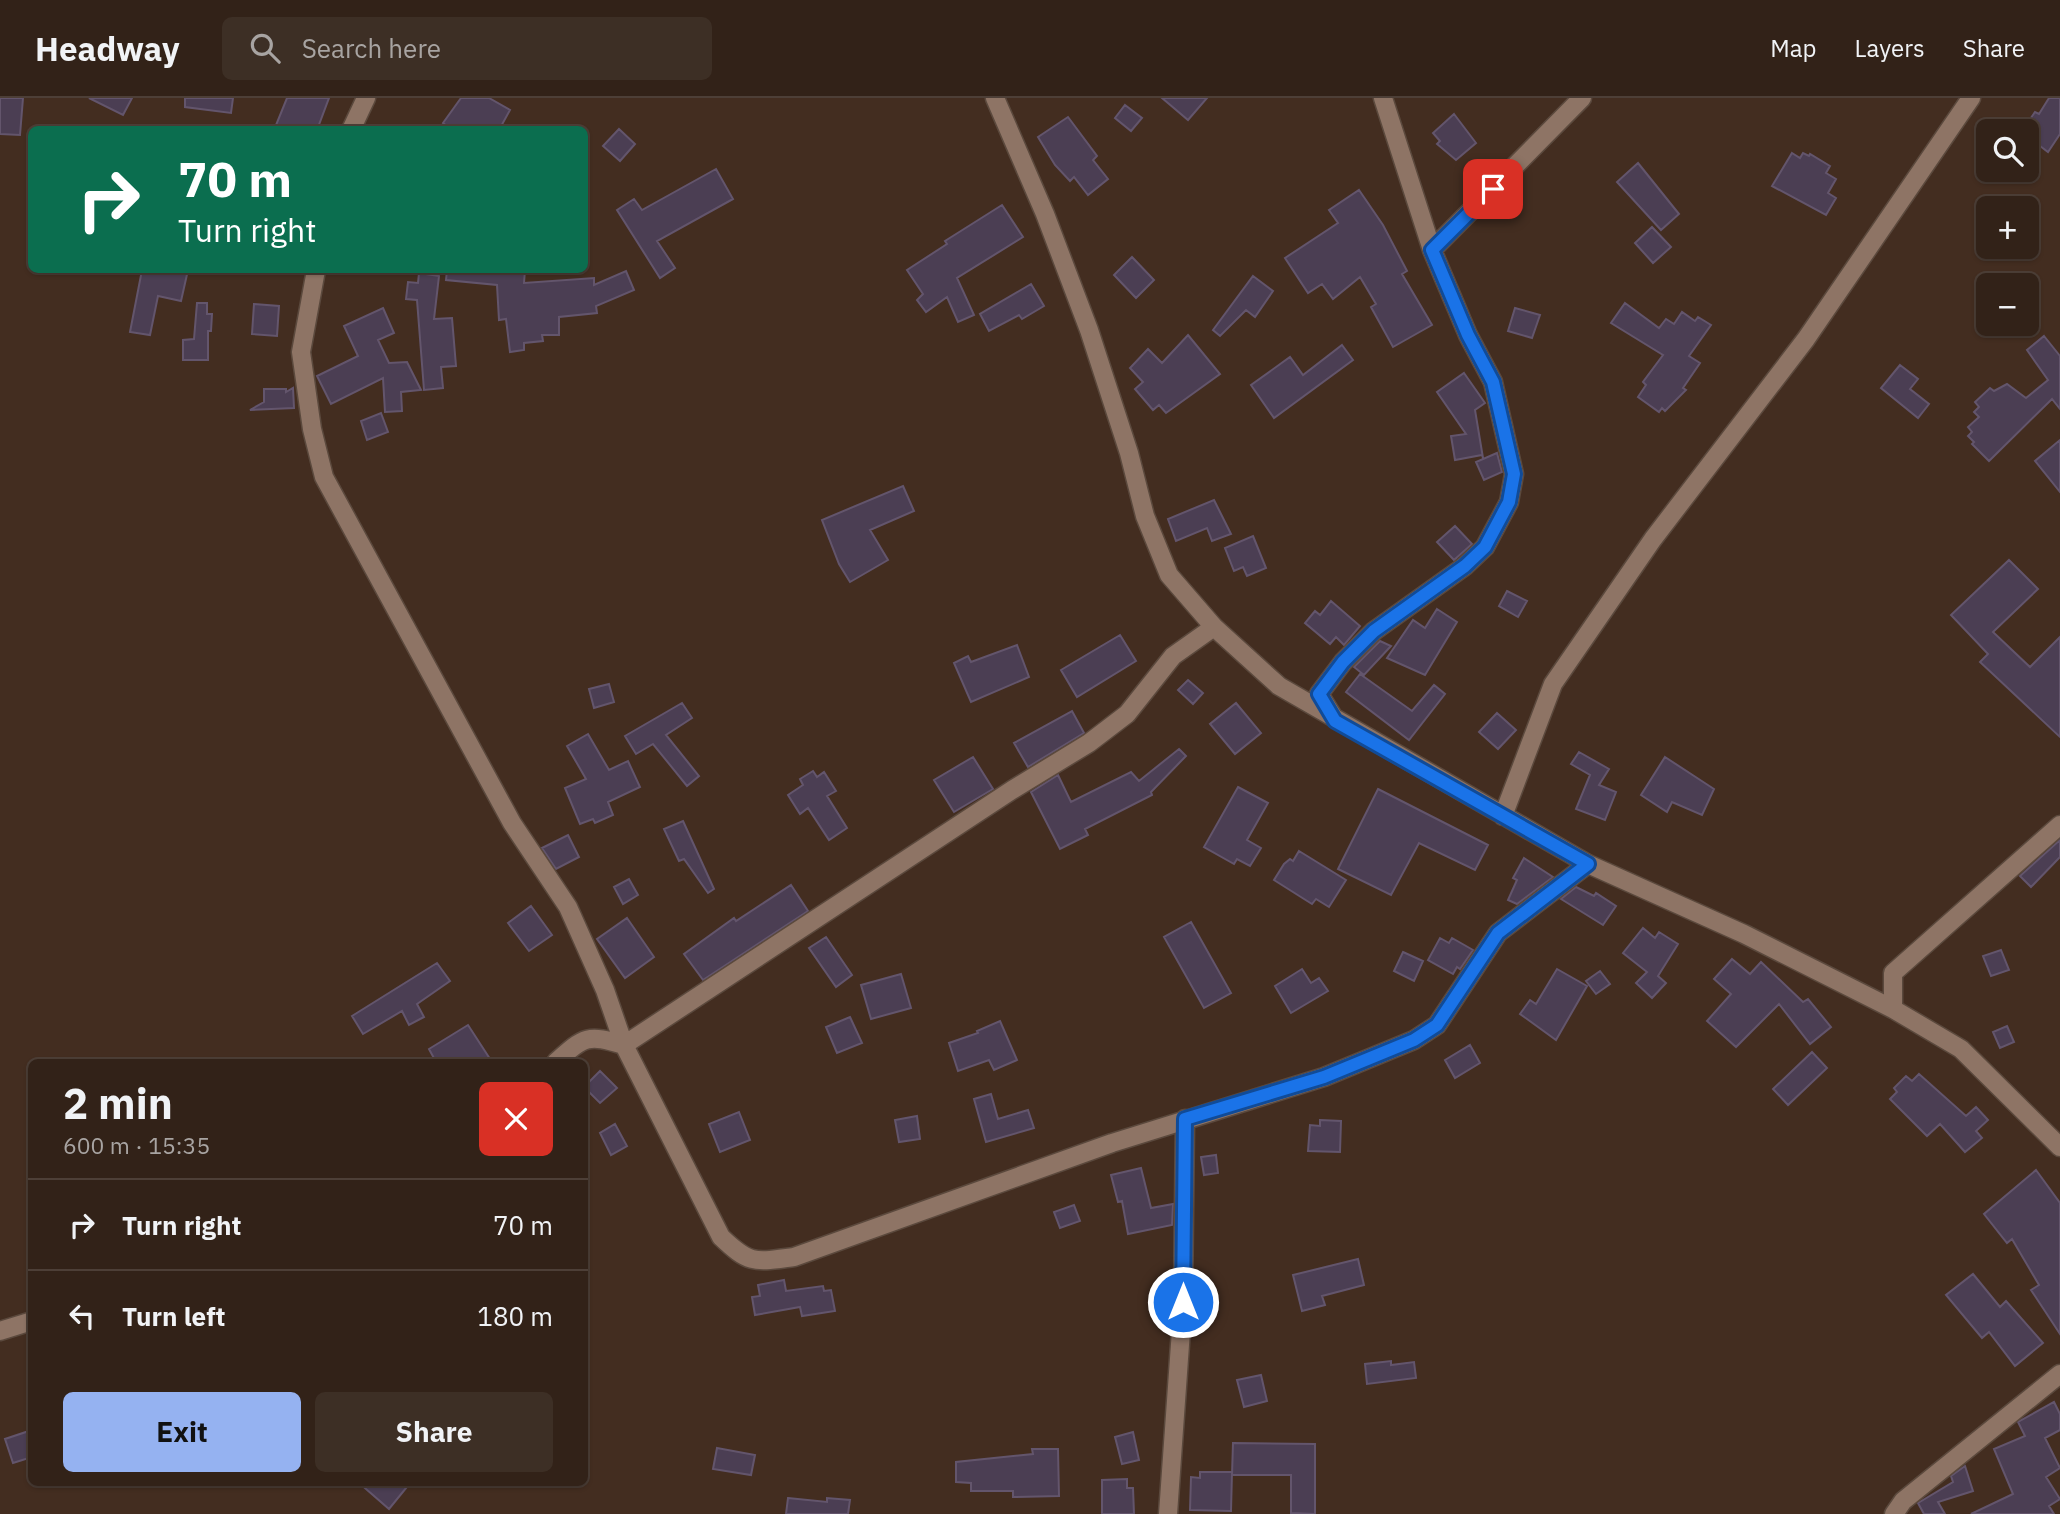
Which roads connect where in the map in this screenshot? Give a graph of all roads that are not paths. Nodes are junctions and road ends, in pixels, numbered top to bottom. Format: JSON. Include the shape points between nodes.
{"nodes":[{"id":1,"x":366,"y":98,"type":"edge"},
{"id":2,"x":995,"y":98,"type":"edge"},
{"id":3,"x":1383,"y":98,"type":"edge"},
{"id":4,"x":1582,"y":98,"type":"edge"},
{"id":5,"x":1971,"y":98,"type":"edge"},
{"id":6,"x":353,"y":126,"type":"edge"},
{"id":7,"x":1432,"y":250,"type":"junction"},
{"id":8,"x":315,"y":273,"type":"edge"},
{"id":9,"x":1213,"y":627,"type":"junction"},
{"id":10,"x":1335,"y":721,"type":"junction"},
{"id":11,"x":1503,"y":816,"type":"junction"},
{"id":12,"x":2060,"y":825,"type":"edge"},
{"id":13,"x":1588,"y":864,"type":"junction"},
{"id":14,"x":1893,"y":1009,"type":"junction"},
{"id":15,"x":624,"y":1045,"type":"junction"},
{"id":16,"x":559,"y":1059,"type":"edge"},
{"id":17,"x":1185,"y":1119,"type":"junction"},
{"id":18,"x":2060,"y":1147,"type":"edge"},
{"id":19,"x":28,"y":1322,"type":"edge"},
{"id":20,"x":0,"y":1331,"type":"edge"},
{"id":21,"x":2060,"y":1374,"type":"edge"},
{"id":22,"x":1168,"y":1514,"type":"edge"},
{"id":23,"x":1894,"y":1514,"type":"edge"}],
"edges":[{"from":1,"to":6,"type":"street"},
{"from":2,"to":9,"type":"street","via":[[1088,330],[1145,516],[1169,575]]},
{"from":3,"to":7,"type":"street"},
{"from":4,"to":7,"type":"street"},
{"from":5,"to":11,"type":"street","via":[[1806,339],[1653,539],[1552,684]]},
{"from":7,"to":10,"type":"street","via":[[1493,382],[1514,474],[1509,502],[1485,547],[1374,631],[1343,662],[1319,694]]},
{"from":8,"to":15,"type":"street","via":[[301,352],[324,477],[512,822],[568,907]]},
{"from":9,"to":10,"type":"street","via":[[1279,686]]},
{"from":9,"to":15,"type":"street","via":[[1173,656],[1127,714],[1089,743]]},
{"from":10,"to":11,"type":"street"},
{"from":11,"to":13,"type":"street"},
{"from":12,"to":14,"type":"street","via":[[1893,973]]},
{"from":13,"to":14,"type":"street","via":[[1744,934]]},
{"from":13,"to":17,"type":"street","via":[[1498,933],[1437,1025],[1414,1040],[1324,1077]]},
{"from":14,"to":18,"type":"street","via":[[1961,1049]]},
{"from":15,"to":16,"type":"street","via":[[589,1038]]},
{"from":15,"to":17,"type":"street","via":[[721,1237],[742,1258],[794,1257]]},
{"from":17,"to":22,"type":"street","via":[[1183,1302]]},
{"from":19,"to":20,"type":"street"},
{"from":21,"to":23,"type":"street","via":[[1903,1501]]}]}
